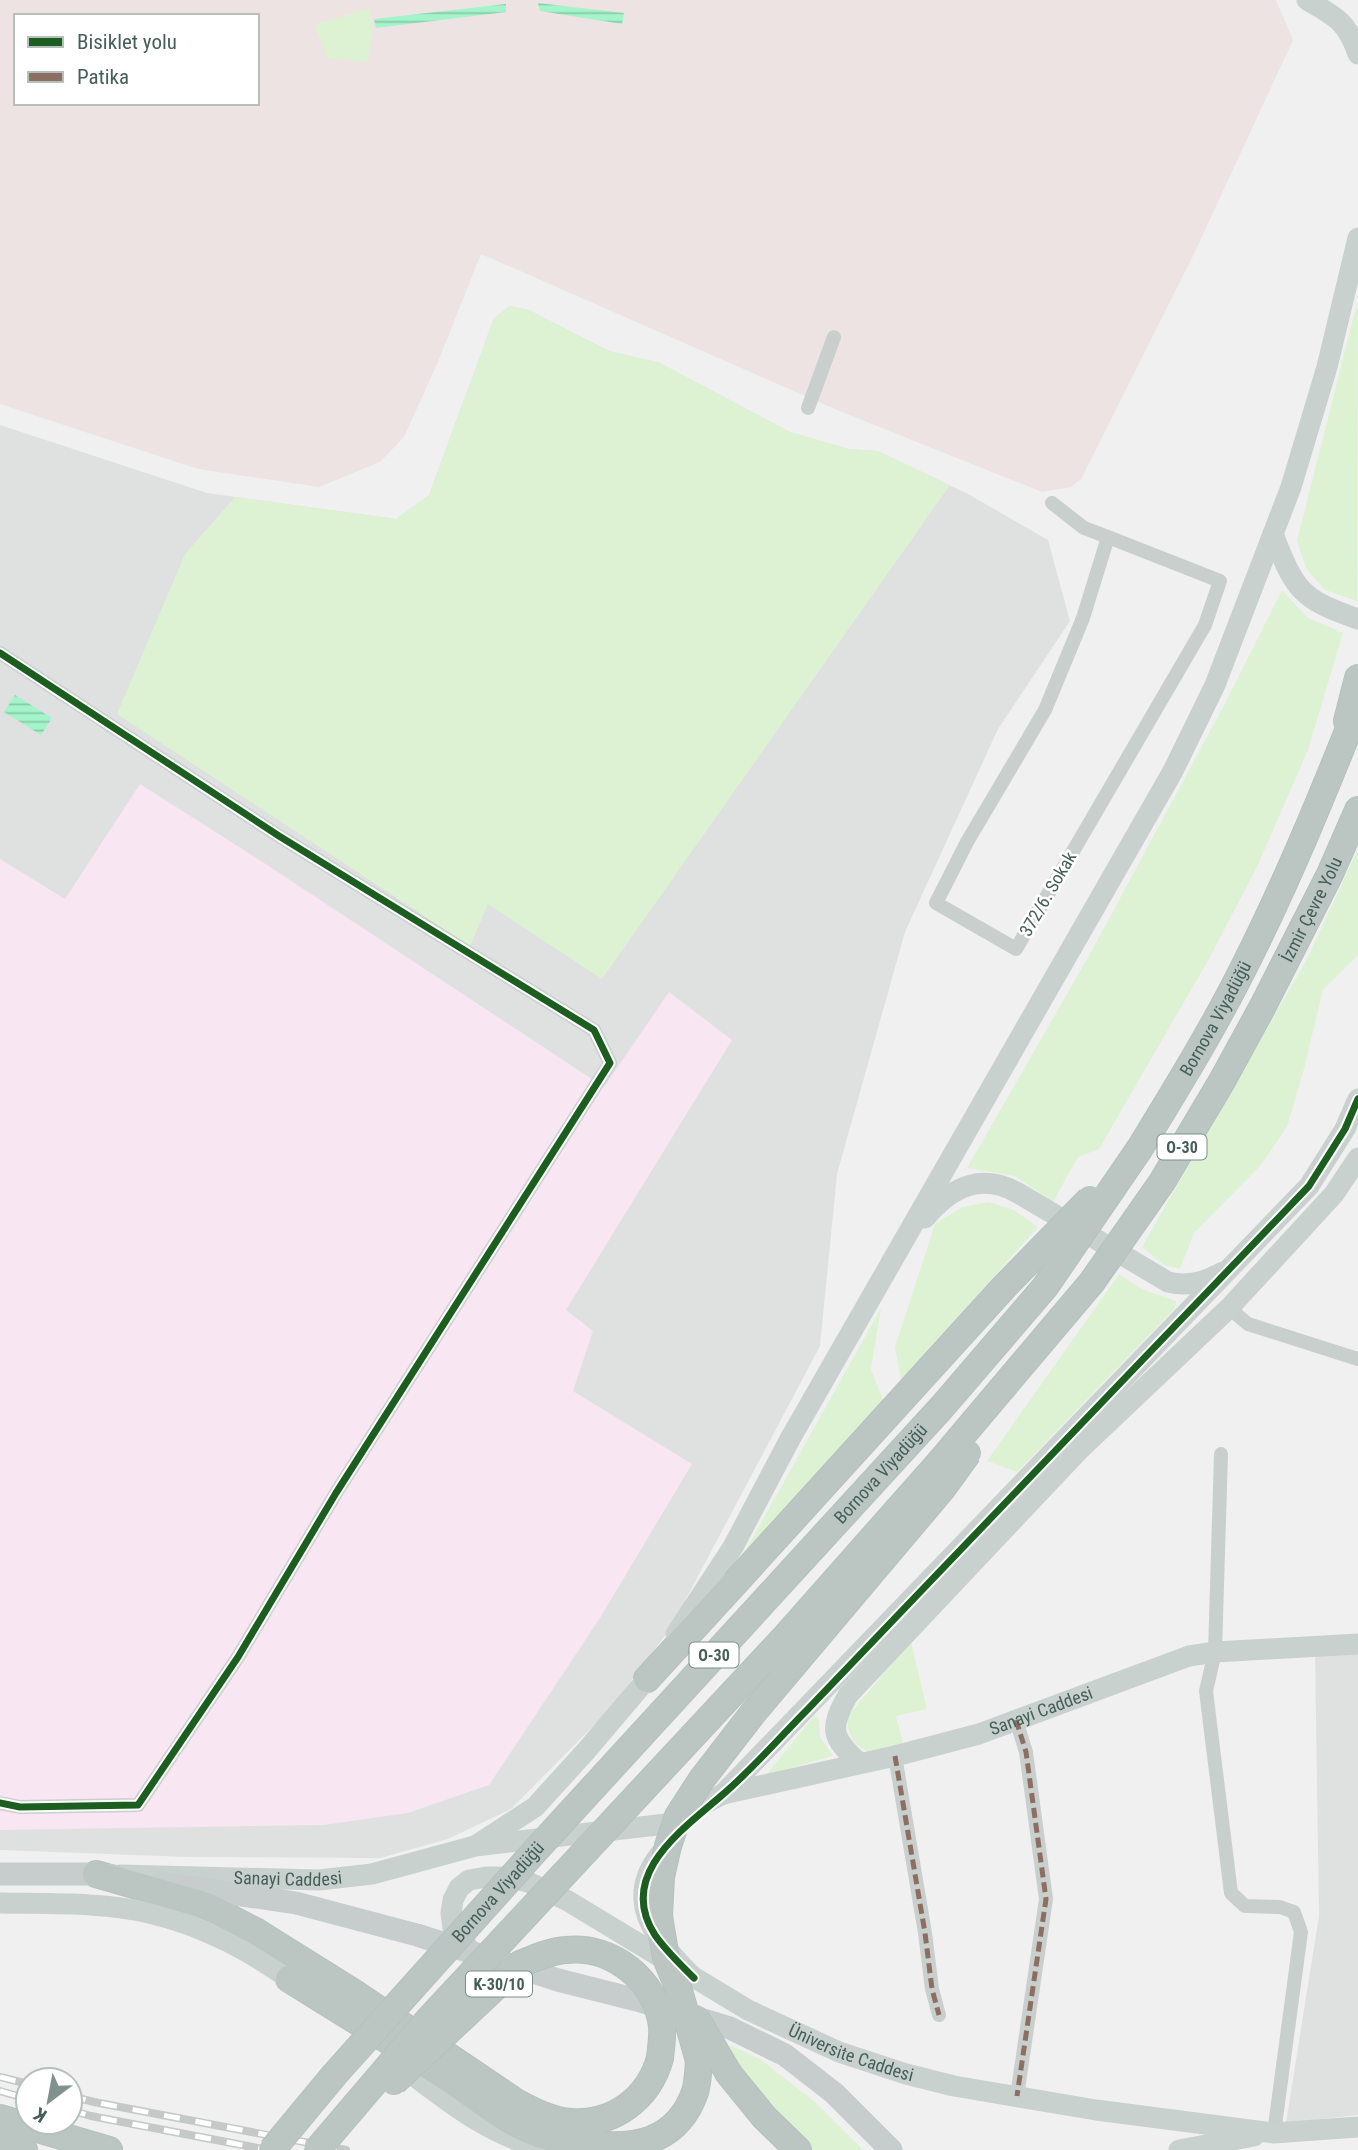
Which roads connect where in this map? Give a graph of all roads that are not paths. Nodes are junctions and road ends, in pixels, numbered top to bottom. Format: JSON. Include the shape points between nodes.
{"nodes":[{"id":1,"x":1316,"y":5,"type":"edge"},
{"id":2,"x":1358,"y":54,"type":"edge"},
{"id":3,"x":1358,"y":238,"type":"edge"},
{"id":4,"x":834,"y":337,"type":"dead end"},
{"id":5,"x":808,"y":408,"type":"dead end"},
{"id":6,"x":1052,"y":503,"type":"dead end"},
{"id":7,"x":1273,"y":534,"type":"junction"},
{"id":8,"x":1108,"y":537,"type":"junction"},
{"id":9,"x":1358,"y":619,"type":"edge"},
{"id":10,"x":0,"y":653,"type":"edge"},
{"id":11,"x":1358,"y":678,"type":"edge"},
{"id":12,"x":1358,"y":706,"type":"edge"},
{"id":13,"x":1338,"y":756,"type":"junction"},
{"id":14,"x":1358,"y":810,"type":"edge"},
{"id":15,"x":1264,"y":1006,"type":"joint"},
{"id":16,"x":1358,"y":1099,"type":"edge"},
{"id":17,"x":1140,"y":1148,"type":"junction"},
{"id":18,"x":1358,"y":1158,"type":"edge"},
{"id":19,"x":900,"y":1248,"type":"junction"},
{"id":20,"x":1241,"y":1258,"type":"junction"},
{"id":21,"x":1092,"y":1282,"type":"junction"},
{"id":22,"x":1229,"y":1308,"type":"junction"},
{"id":23,"x":1357,"y":1356,"type":"edge"},
{"id":24,"x":1221,"y":1454,"type":"dead end"},
{"id":25,"x":1358,"y":1644,"type":"edge"},
{"id":26,"x":1215,"y":1652,"type":"junction"},
{"id":27,"x":647,"y":1679,"type":"junction"},
{"id":28,"x":1016,"y":1720,"type":"junction"},
{"id":29,"x":895,"y":1756,"type":"junction"},
{"id":30,"x":859,"y":1763,"type":"junction"},
{"id":31,"x":723,"y":1794,"type":"junction"},
{"id":32,"x":0,"y":1803,"type":"edge"},
{"id":33,"x":475,"y":1846,"type":"junction"},
{"id":34,"x":0,"y":1874,"type":"edge"},
{"id":35,"x":96,"y":1874,"type":"junction"},
{"id":36,"x":0,"y":1903,"type":"edge"},
{"id":37,"x":477,"y":1955,"type":"junction"},
{"id":38,"x":289,"y":1979,"type":"joint"},
{"id":39,"x":686,"y":1982,"type":"junction"},
{"id":40,"x":939,"y":2015,"type":"dead end"},
{"id":41,"x":1017,"y":2096,"type":"junction"},
{"id":42,"x":0,"y":2118,"type":"edge"},
{"id":43,"x":1358,"y":2127,"type":"edge"},
{"id":44,"x":1274,"y":2133,"type":"junction"},
{"id":45,"x":542,"y":2141,"type":"edge"},
{"id":46,"x":0,"y":2143,"type":"edge"},
{"id":47,"x":97,"y":2147,"type":"edge"},
{"id":48,"x":24,"y":2150,"type":"edge"},
{"id":49,"x":272,"y":2150,"type":"edge"},
{"id":50,"x":319,"y":2150,"type":"edge"},
{"id":51,"x":798,"y":2150,"type":"edge"},
{"id":52,"x":891,"y":2150,"type":"edge"},
{"id":53,"x":1180,"y":2150,"type":"edge"}],
"edges":[{"from":1,"to":2,"type":"main road","via":[[1336,16]]},
{"from":3,"to":7,"type":"main road","via":[[1328,367]]},
{"from":4,"to":5,"type":"street"},
{"from":6,"to":8,"type":"street","name":"372/6. Sokak","via":[[1084,528]]},
{"from":7,"to":9,"type":"main road","via":[[1296,585],[1310,598]]},
{"from":7,"to":19,"type":"main road","via":[[1215,685],[1173,771]]},
{"from":8,"to":8,"type":"street","name":"372/6. Sokak","via":[[1220,581],[1205,625],[1016,949],[936,903],[1045,710],[1083,618]]},
{"from":10,"to":32,"type":"street","via":[[279,836],[594,1030],[610,1063],[336,1493],[238,1657],[138,1805],[20,1807]]},
{"from":11,"to":13,"type":"highway"},
{"from":12,"to":13,"type":"highway","name":"Bornova Viyadüğü","number":"O-30"},
{"from":13,"to":17,"type":"highway","name":"Bornova Viyadüğü","number":"O-30","via":[[1244,967]]},
{"from":14,"to":15,"type":"highway","name":"İzmir Çevre Yolu","number":"O-30"},
{"from":15,"to":21,"type":"highway","name":"Bornova Viyadüğü","number":"O-30","bridge":true,"via":[[1162,1182]]},
{"from":16,"to":20,"type":"main road","via":[[1309,1186]]},
{"from":17,"to":27,"type":"highway","bridge":true,"via":[[1005,1286]]},
{"from":17,"to":49,"type":"highway","name":"Bornova Viyadüğü","number":"O-30","bridge":true,"via":[[1045,1287],[942,1407],[517,1872]]},
{"from":18,"to":22,"type":"main road","via":[[1334,1194]]},
{"from":19,"to":20,"type":"main road","via":[[952,1193],[982,1182],[1005,1186],[1168,1282],[1207,1280]]},
{"from":19,"to":27,"type":"main road","via":[[733,1547]]},
{"from":20,"to":31,"type":"main road"},
{"from":21,"to":39,"type":"highway","number":"O-30","bridge":true,"via":[[942,1489],[753,1713],[678,1816],[667,1846],[659,1916],[662,1942]]},
{"from":21,"to":50,"type":"highway","name":"Bornova Viyadüğü","number":"O-30","bridge":true,"via":[[785,1637],[428,2020]]},
{"from":22,"to":23,"type":"street","via":[[1248,1324]]},
{"from":22,"to":30,"type":"main road","via":[[1080,1448],[848,1695],[835,1726],[839,1745]]},
{"from":24,"to":26,"type":"street"},
{"from":25,"to":26,"type":"main road","name":"Sanayi Caddesi"},
{"from":26,"to":28,"type":"main road","name":"Sanayi Caddesi","via":[[1189,1656]]},
{"from":26,"to":44,"type":"street","via":[[1206,1691],[1231,1893],[1245,1906],[1294,1912],[1301,1932]]},
{"from":27,"to":33,"type":"main road","via":[[535,1807]]},
{"from":28,"to":29,"type":"main road","name":"Sanayi Caddesi"},
{"from":28,"to":41,"type":"street","via":[[1026,1752],[1046,1899]]},
{"from":29,"to":30,"type":"main road","name":"Sanayi Caddesi"},
{"from":29,"to":40,"type":"street"},
{"from":30,"to":31,"type":"main road","name":"Sanayi Caddesi"},
{"from":31,"to":33,"type":"main road","via":[[666,1824]]},
{"from":31,"to":39,"type":"main road","via":[[684,1827],[648,1871],[646,1912]]},
{"from":33,"to":35,"type":"main road","name":"Sanayi Caddesi","via":[[372,1874],[319,1880]]},
{"from":34,"to":35,"type":"main road"},
{"from":35,"to":37,"type":"main road","via":[[296,1903]]},
{"from":35,"to":50,"type":"highway","number":"K-30/10","bridge":true,"via":[[207,1906],[257,1932],[353,1992],[516,2102],[541,2115],[571,2122],[618,2113],[647,2086],[660,2058],[662,2028],[651,1993],[623,1964],[595,1952],[568,1949],[520,1964]]},
{"from":36,"to":38,"type":"main road","via":[[147,1912],[192,1925]]},
{"from":37,"to":39,"type":"main road","name":"Üniversite Caddesi","via":[[453,1929],[453,1900],[469,1880],[506,1877],[568,1900]]},
{"from":37,"to":52,"type":"main road","via":[[730,2028],[785,2055],[834,2093]]},
{"from":38,"to":45,"type":"highway"},
{"from":39,"to":41,"type":"main road","name":"Üniversite Caddesi","via":[[839,2052],[915,2077]]},
{"from":39,"to":45,"type":"highway","number":"O-30","bridge":true,"via":[[699,2060],[696,2090],[666,2133],[631,2146]]},
{"from":39,"to":51,"type":"highway","bridge":true,"via":[[729,2074]]},
{"from":41,"to":44,"type":"main road","name":"Üniversite Caddesi"},
{"from":42,"to":47,"type":"highway"},
{"from":43,"to":44,"type":"main road","name":"Üniversite Caddesi"},
{"from":44,"to":53,"type":"main road"},
{"from":46,"to":48,"type":"highway"}]}
